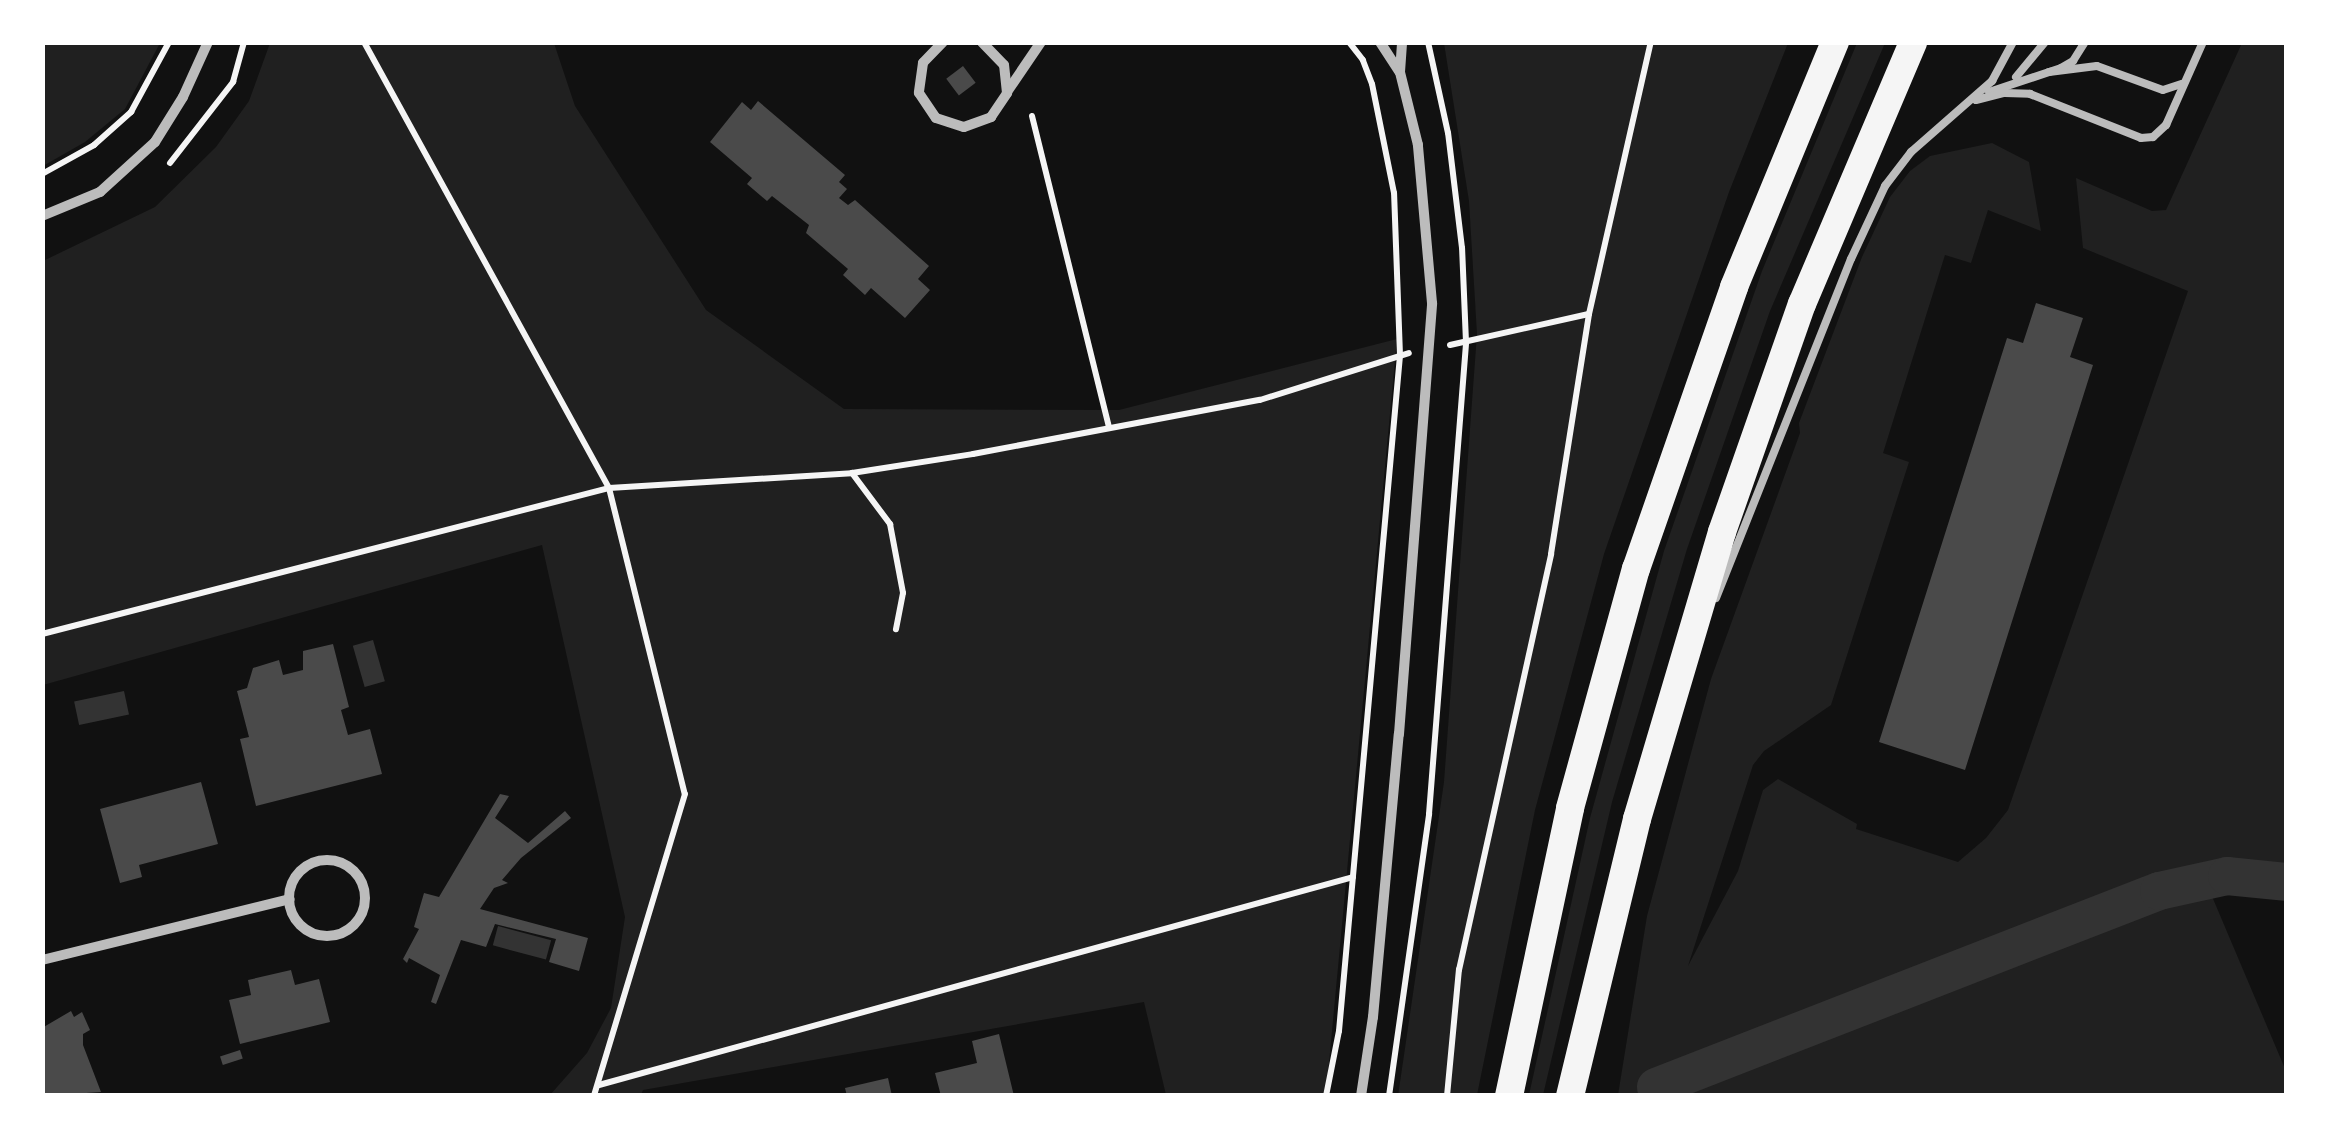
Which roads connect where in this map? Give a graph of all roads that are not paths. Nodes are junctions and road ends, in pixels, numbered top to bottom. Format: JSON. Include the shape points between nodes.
{"nodes":[{"id":1,"x":208,"y":42,"type":"edge"},
{"id":2,"x":942,"y":42,"type":"edge"},
{"id":3,"x":995,"y":42,"type":"edge"},
{"id":4,"x":1041,"y":42,"type":"edge"},
{"id":5,"x":1380,"y":42,"type":"edge"},
{"id":6,"x":1402,"y":42,"type":"edge"},
{"id":7,"x":1834,"y":42,"type":"edge"},
{"id":8,"x":1913,"y":42,"type":"edge"},
{"id":9,"x":2013,"y":42,"type":"edge"},
{"id":10,"x":2045,"y":42,"type":"edge"},
{"id":11,"x":2086,"y":42,"type":"edge"},
{"id":12,"x":2203,"y":42,"type":"edge"},
{"id":13,"x":984,"y":43,"type":"edge"},
{"id":14,"x":1400,"y":72,"type":"junction"},
{"id":15,"x":2049,"y":72,"type":"junction"},
{"id":16,"x":2187,"y":77,"type":"junction"},
{"id":17,"x":2008,"y":82,"type":"junction"},
{"id":18,"x":1006,"y":93,"type":"junction"},
{"id":19,"x":1968,"y":105,"type":"junction"},
{"id":20,"x":42,"y":216,"type":"edge"},
{"id":21,"x":1660,"y":731,"type":"junction"},
{"id":22,"x":290,"y":900,"type":"junction"},
{"id":23,"x":42,"y":960,"type":"edge"},
{"id":24,"x":1361,"y":1096,"type":"edge"},
{"id":25,"x":1509,"y":1096,"type":"edge"},
{"id":26,"x":1570,"y":1096,"type":"edge"}],
"edges":[{"from":1,"to":20,"type":"street","via":[[155,142],[100,192]]},
{"from":2,"to":18,"type":"street","via":[[919,78],[919,93],[936,118],[949,125],[979,124]]},
{"from":3,"to":13,"type":"street"},
{"from":4,"to":18,"type":"street"},
{"from":5,"to":14,"type":"street"},
{"from":6,"to":14,"type":"street"},
{"from":7,"to":25,"type":"highway","via":[[1734,287],[1632,584],[1565,827]]},
{"from":8,"to":21,"type":"highway","via":[[1781,360]]},
{"from":9,"to":19,"type":"lane","via":[[1992,81]]},
{"from":10,"to":17,"type":"lane","via":[[2032,64]]},
{"from":11,"to":15,"type":"lane","via":[[2073,61]]},
{"from":12,"to":16,"type":"lane"},
{"from":13,"to":18,"type":"street","via":[[1004,64]]},
{"from":14,"to":24,"type":"street","via":[[1418,145],[1432,304],[1382,927]]},
{"from":15,"to":16,"type":"lane","via":[[2104,66],[2163,90]]},
{"from":15,"to":17,"type":"lane"},
{"from":16,"to":19,"type":"lane","via":[[2163,130],[2148,138],[2030,94],[1995,94]]},
{"from":17,"to":19,"type":"lane"},
{"from":19,"to":21,"type":"lane","via":[[1912,152],[1874,206]]},
{"from":21,"to":26,"type":"highway"},
{"from":22,"to":22,"type":"street","via":[[308,931],[332,936],[354,925],[365,903],[360,878],[329,860],[296,876]]},
{"from":22,"to":23,"type":"street"}]}
